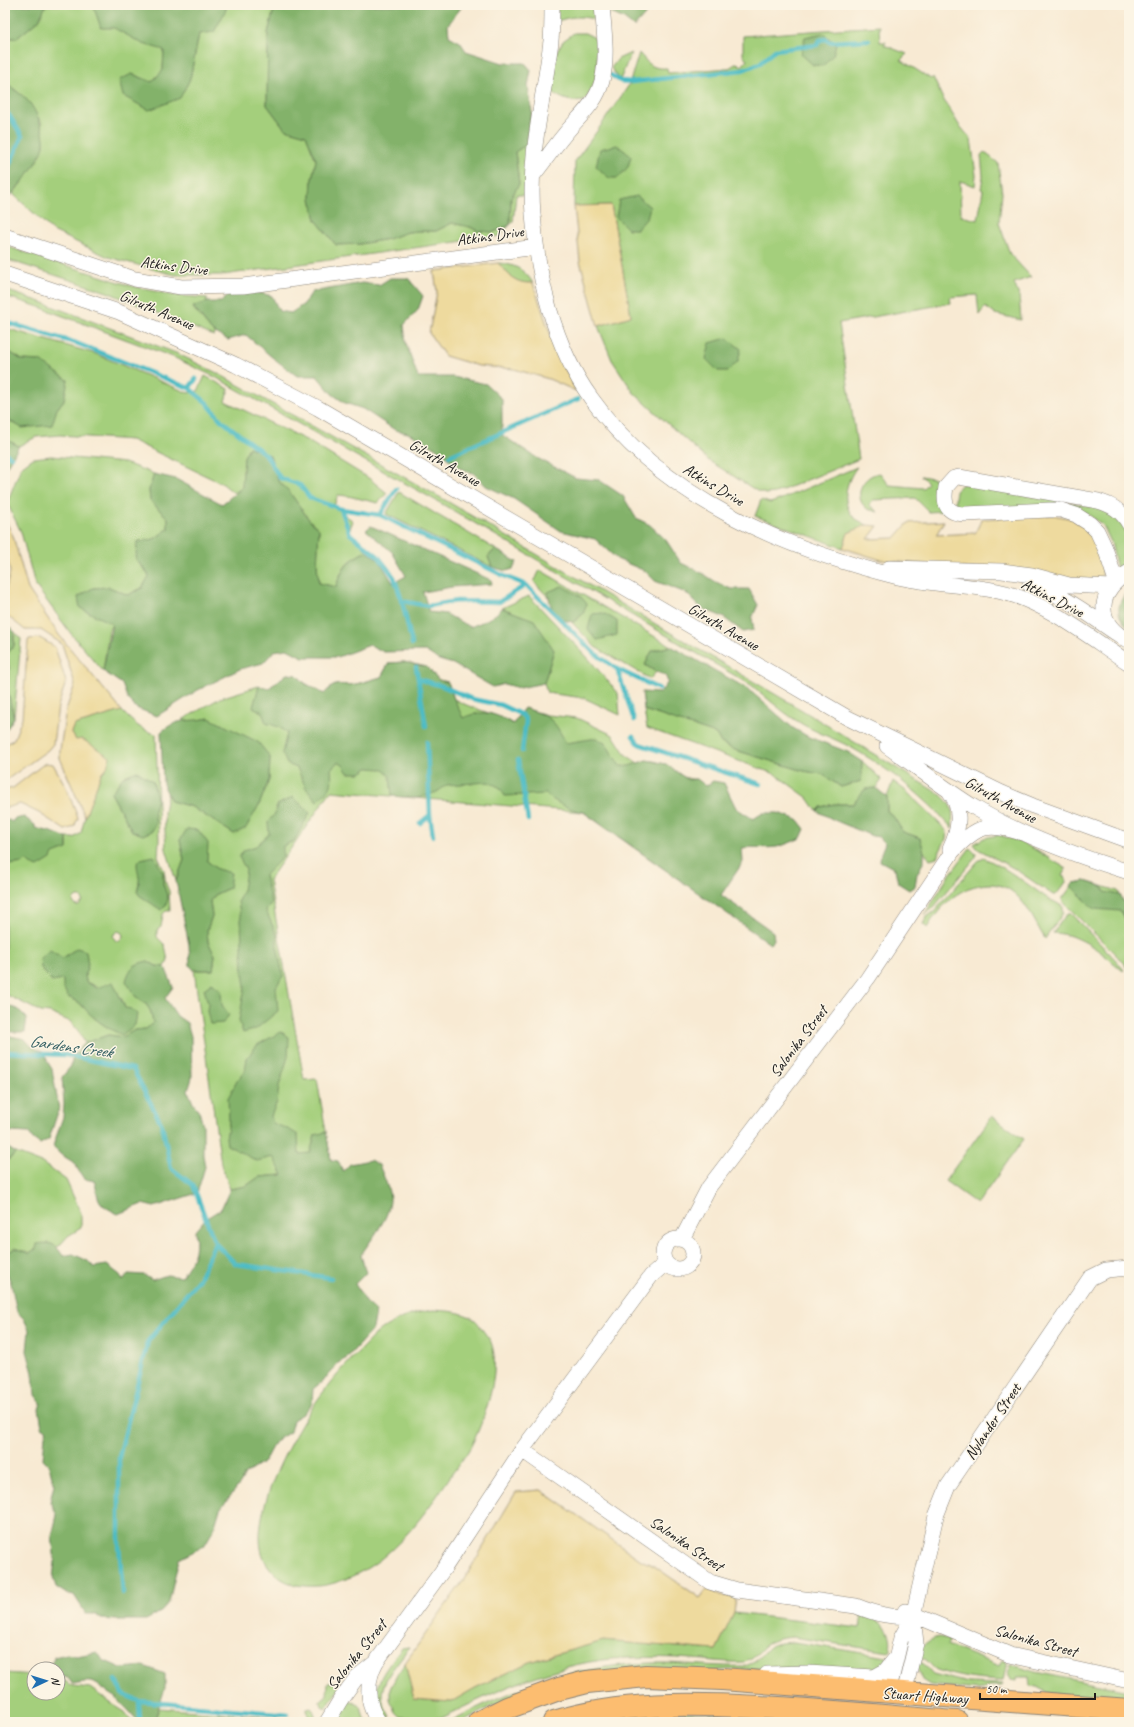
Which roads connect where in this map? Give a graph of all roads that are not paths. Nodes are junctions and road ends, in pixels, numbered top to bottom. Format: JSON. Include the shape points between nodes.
{"nodes":[{"id":1,"x":552,"y":5,"type":"edge"},
{"id":2,"x":602,"y":5,"type":"edge"},
{"id":3,"x":534,"y":174,"type":"junction"},
{"id":4,"x":5,"y":236,"type":"edge"},
{"id":5,"x":536,"y":247,"type":"junction"},
{"id":6,"x":5,"y":274,"type":"edge"},
{"id":7,"x":1129,"y":524,"type":"edge"},
{"id":8,"x":852,"y":564,"type":"junction"},
{"id":9,"x":880,"y":572,"type":"junction"},
{"id":10,"x":1129,"y":572,"type":"edge"},
{"id":11,"x":1113,"y":584,"type":"junction"},
{"id":12,"x":1116,"y":633,"type":"junction"},
{"id":13,"x":1129,"y":641,"type":"edge"},
{"id":14,"x":1129,"y":663,"type":"edge"},
{"id":15,"x":848,"y":718,"type":"junction"},
{"id":16,"x":946,"y":788,"type":"junction"},
{"id":17,"x":1060,"y":816,"type":"junction"},
{"id":18,"x":1129,"y":832,"type":"edge"},
{"id":19,"x":1025,"y":834,"type":"junction"},
{"id":20,"x":1129,"y":841,"type":"edge"},
{"id":21,"x":942,"y":864,"type":"junction"},
{"id":22,"x":1129,"y":872,"type":"edge"},
{"id":23,"x":682,"y":1239,"type":"junction"},
{"id":24,"x":666,"y":1263,"type":"junction"},
{"id":25,"x":1129,"y":1268,"type":"edge"},
{"id":26,"x":522,"y":1450,"type":"junction"},
{"id":27,"x":913,"y":1616,"type":"junction"},
{"id":28,"x":897,"y":1656,"type":"junction"},
{"id":29,"x":376,"y":1662,"type":"junction"},
{"id":30,"x":722,"y":1679,"type":"junction"},
{"id":31,"x":1129,"y":1681,"type":"edge"},
{"id":32,"x":896,"y":1693,"type":"junction"},
{"id":33,"x":1129,"y":1710,"type":"edge"},
{"id":34,"x":892,"y":1717,"type":"junction"},
{"id":35,"x":327,"y":1722,"type":"edge"},
{"id":36,"x":379,"y":1722,"type":"edge"},
{"id":37,"x":479,"y":1722,"type":"edge"},
{"id":38,"x":554,"y":1722,"type":"edge"},
{"id":39,"x":957,"y":1722,"type":"edge"}],
"edges":[{"from":1,"to":3,"type":"street","via":[[551,38],[534,146]]},
{"from":2,"to":3,"type":"street","via":[[604,66],[602,82],[595,101]]},
{"from":3,"to":5,"type":"street","via":[[532,212]]},
{"from":4,"to":5,"type":"street","name":"Atkins Drive","via":[[136,279],[197,288],[243,286]]},
{"from":5,"to":8,"type":"street","name":"Atkins Drive","via":[[546,296],[562,344],[590,398],[631,446],[659,471],[716,509],[805,548]]},
{"from":6,"to":15,"type":"street","name":"Gilruth Avenue","via":[[119,312],[201,348],[284,389]]},
{"from":7,"to":11,"type":"street","via":[[1119,511],[1098,501],[959,477],[954,478],[946,486],[945,503],[956,513],[1061,510],[1083,518],[1097,531],[1105,548]]},
{"from":8,"to":9,"type":"street","name":"Atkins Drive"},
{"from":8,"to":11,"type":"street","name":"Atkins Drive","via":[[886,568],[1002,571],[1069,585]]},
{"from":9,"to":12,"type":"street","name":"Atkins Drive","via":[[1007,580],[1034,586],[1067,600]]},
{"from":9,"to":14,"type":"street","name":"Atkins Drive","via":[[913,580],[1012,595],[1054,614]]},
{"from":10,"to":11,"type":"street"},
{"from":11,"to":12,"type":"street","via":[[1104,602],[1104,610],[1108,624]]},
{"from":12,"to":13,"type":"street","name":"Atkins Drive"},
{"from":15,"to":16,"type":"street","name":"Gilruth Avenue"},
{"from":15,"to":17,"type":"street","name":"Gilruth Avenue","via":[[968,778]]},
{"from":16,"to":19,"type":"street","name":"Gilruth Avenue","via":[[977,809]]},
{"from":16,"to":21,"type":"street","name":"Salonika Street","via":[[954,799],[959,818],[956,835]]},
{"from":17,"to":18,"type":"street"},
{"from":17,"to":20,"type":"street","name":"Gilruth Avenue"},
{"from":19,"to":21,"type":"street","name":"Salonika Street","via":[[1000,827],[978,830],[962,841]]},
{"from":19,"to":22,"type":"street","name":"Gilruth Avenue","via":[[1078,856]]},
{"from":21,"to":23,"type":"street","name":"Salonika Street","via":[[868,978],[709,1187]]},
{"from":23,"to":24,"type":"street","via":[[673,1239],[665,1245],[662,1254]]},
{"from":23,"to":24,"type":"street","via":[[690,1244],[693,1253],[690,1262],[683,1268],[673,1268]]},
{"from":24,"to":26,"type":"street","name":"Salonika Street","via":[[651,1276]]},
{"from":25,"to":27,"type":"street","name":"Nylander Street","via":[[1106,1270],[1090,1278],[951,1481],[936,1516]]},
{"from":26,"to":27,"type":"street","name":"Salonika Street","via":[[710,1582],[737,1590],[856,1606],[897,1618]]},
{"from":26,"to":29,"type":"street","name":"Salonika Street","via":[[444,1567]]},
{"from":27,"to":28,"type":"street","name":"Nylander Street","via":[[903,1633]]},
{"from":27,"to":31,"type":"street","name":"Salonika Street","via":[[1010,1655]]},
{"from":27,"to":32,"type":"street","name":"Nylander Street","via":[[916,1643]]},
{"from":28,"to":30,"type":"street","name":"Stuart Highway","via":[[885,1671],[874,1677],[791,1673]]},
{"from":28,"to":32,"type":"street","name":"Nylander Street"},
{"from":29,"to":35,"type":"street","name":"Salonika Street","via":[[357,1677]]},
{"from":29,"to":36,"type":"street","via":[[372,1672],[369,1698]]},
{"from":30,"to":32,"type":"highway","name":"Stuart Highway"},
{"from":30,"to":37,"type":"highway","name":"Stuart Highway","via":[[646,1676],[587,1682],[533,1698]]},
{"from":32,"to":33,"type":"highway","name":"Stuart Highway"},
{"from":32,"to":34,"type":"highway","name":"Nylander Street"},
{"from":34,"to":38,"type":"highway","name":"Stuart Highway","via":[[679,1704],[596,1711]]},
{"from":34,"to":39,"type":"highway","name":"Stuart Highway"}]}
